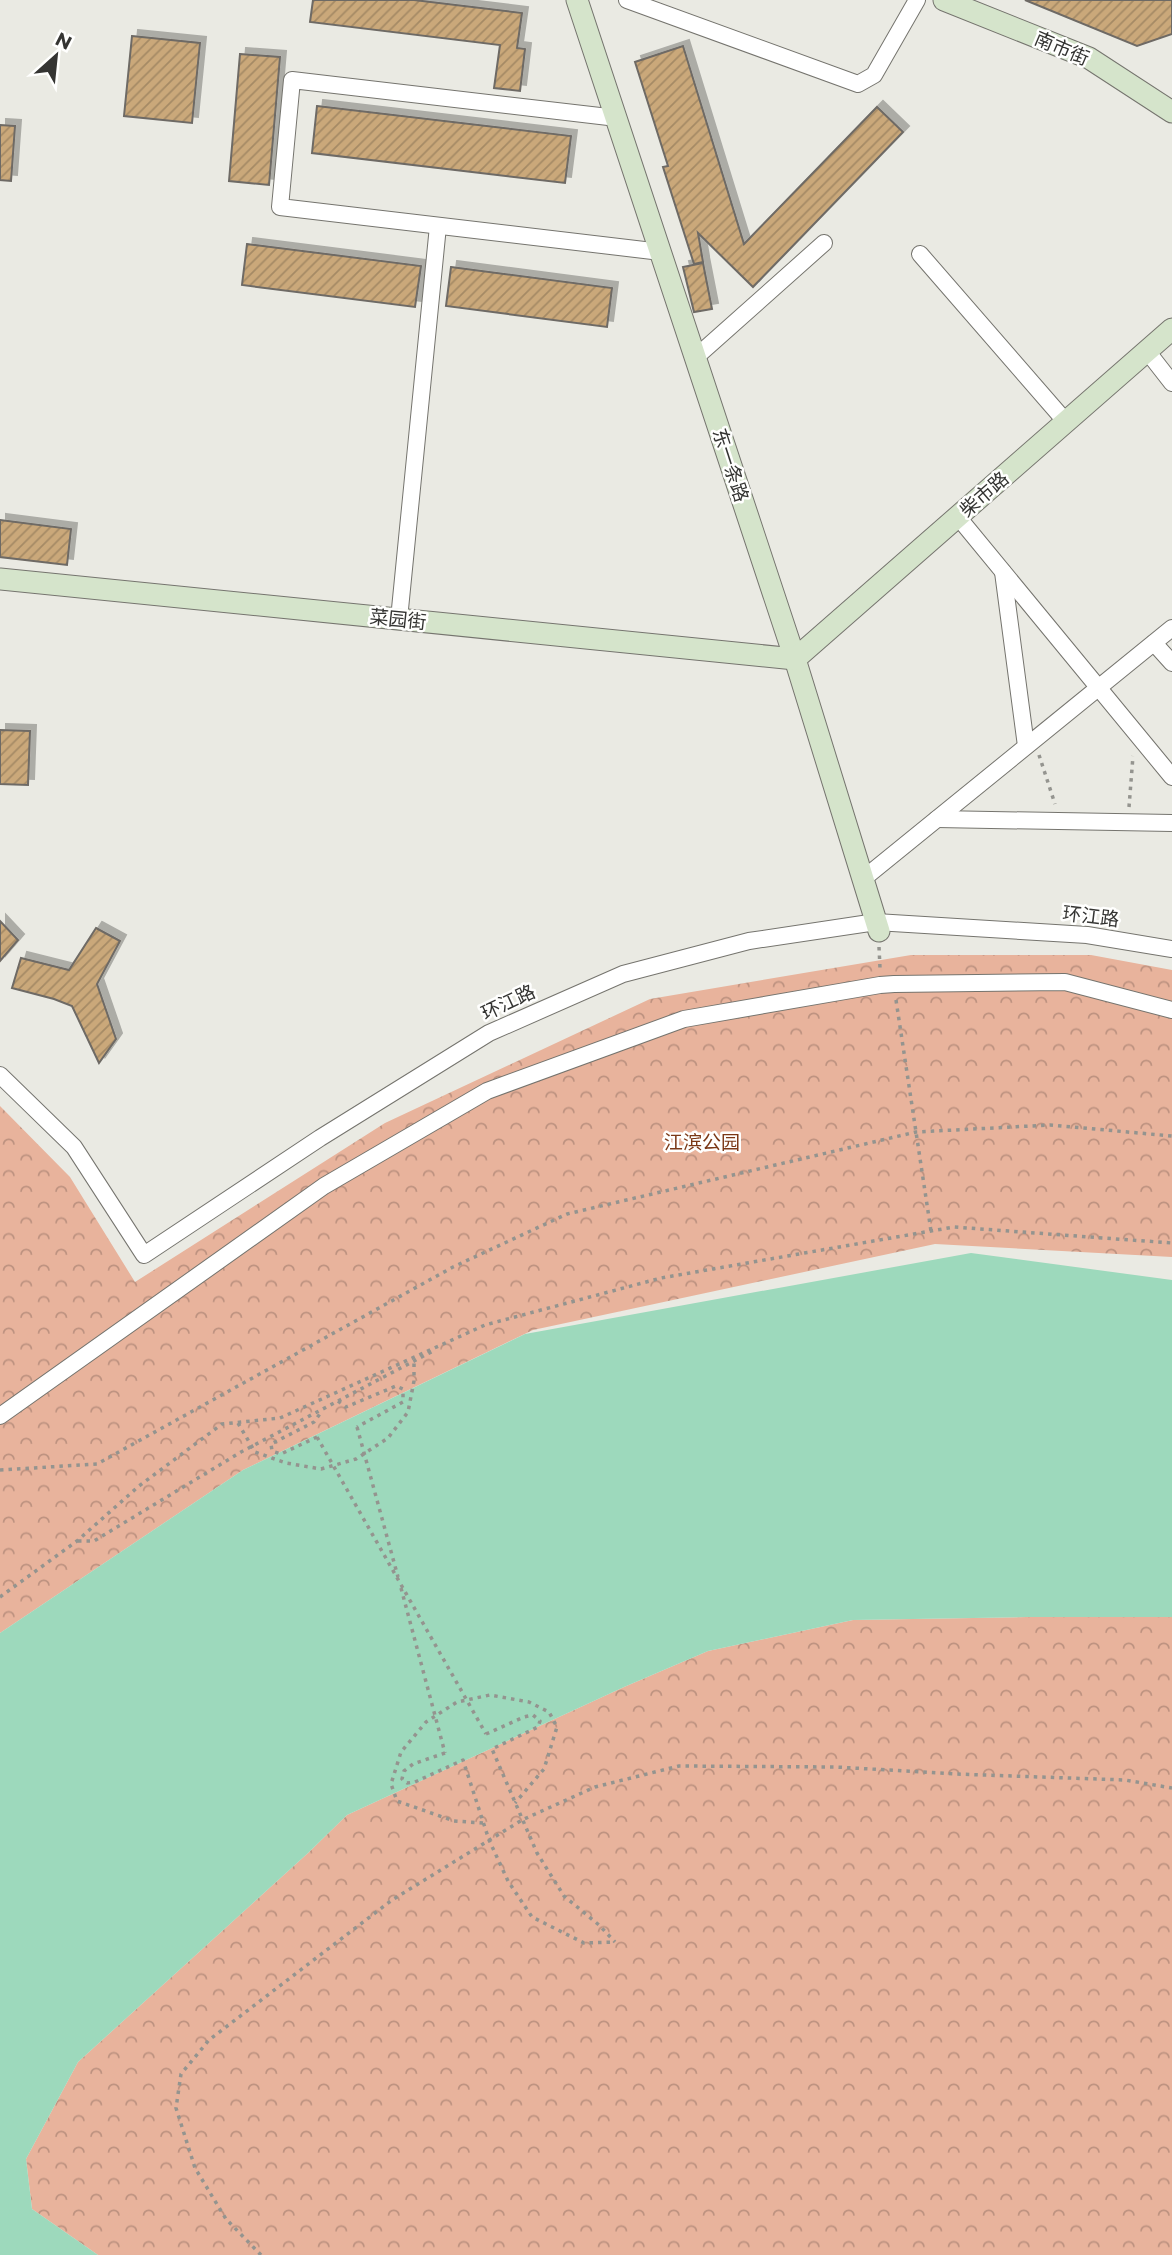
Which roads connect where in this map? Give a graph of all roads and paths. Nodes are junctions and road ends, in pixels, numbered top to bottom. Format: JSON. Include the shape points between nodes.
{"nodes":[{"id":1,"x":578,"y":0,"type":"edge"},
{"id":2,"x":627,"y":0,"type":"edge"},
{"id":3,"x":917,"y":0,"type":"edge"},
{"id":4,"x":944,"y":0,"type":"edge"},
{"id":5,"x":1172,"y":112,"type":"edge"},
{"id":6,"x":617,"y":118,"type":"junction"},
{"id":7,"x":438,"y":226,"type":"junction"},
{"id":8,"x":824,"y":243,"type":"dead end"},
{"id":9,"x":661,"y":252,"type":"junction"},
{"id":10,"x":920,"y":254,"type":"dead end"},
{"id":11,"x":1172,"y":329,"type":"edge"},
{"id":12,"x":1147,"y":351,"type":"junction"},
{"id":13,"x":696,"y":357,"type":"junction"},
{"id":14,"x":1172,"y":383,"type":"edge"},
{"id":15,"x":1066,"y":422,"type":"junction"},
{"id":16,"x":958,"y":517,"type":"junction"},
{"id":17,"x":1003,"y":572,"type":"junction"},
{"id":18,"x":0,"y":579,"type":"edge"},
{"id":19,"x":398,"y":619,"type":"junction"},
{"id":20,"x":1172,"y":628,"type":"edge"},
{"id":21,"x":1154,"y":643,"type":"junction"},
{"id":22,"x":795,"y":659,"type":"junction"},
{"id":23,"x":1172,"y":663,"type":"edge"},
{"id":24,"x":1098,"y":688,"type":"junction"},
{"id":25,"x":1135,"y":733,"type":"junction"},
{"id":26,"x":1030,"y":743,"type":"junction"},
{"id":27,"x":1172,"y":777,"type":"edge"},
{"id":28,"x":937,"y":819,"type":"junction"},
{"id":29,"x":1061,"y":821,"type":"junction"},
{"id":30,"x":1127,"y":822,"type":"junction"},
{"id":31,"x":1172,"y":823,"type":"edge"},
{"id":32,"x":863,"y":879,"type":"junction"},
{"id":33,"x":878,"y":926,"type":"junction"},
{"id":34,"x":1172,"y":949,"type":"edge"},
{"id":35,"x":887,"y":984,"type":"junction"},
{"id":36,"x":1172,"y":1010,"type":"edge"},
{"id":37,"x":0,"y":1075,"type":"edge"},
{"id":38,"x":916,"y":1132,"type":"junction"},
{"id":39,"x":1172,"y":1136,"type":"edge"},
{"id":40,"x":931,"y":1231,"type":"junction"},
{"id":41,"x":1172,"y":1243,"type":"edge"},
{"id":42,"x":469,"y":1332,"type":"junction"},
{"id":43,"x":414,"y":1357,"type":"junction"},
{"id":44,"x":338,"y":1401,"type":"junction"},
{"id":45,"x":323,"y":1409,"type":"junction"},
{"id":46,"x":0,"y":1416,"type":"edge"},
{"id":47,"x":238,"y":1423,"type":"junction"},
{"id":48,"x":0,"y":1470,"type":"edge"},
{"id":49,"x":77,"y":1541,"type":"junction"},
{"id":50,"x":400,"y":1582,"type":"junction"},
{"id":51,"x":0,"y":1597,"type":"edge"},
{"id":52,"x":1172,"y":1788,"type":"edge"},
{"id":53,"x":515,"y":1803,"type":"junction"},
{"id":54,"x":522,"y":1820,"type":"junction"},
{"id":55,"x":484,"y":1823,"type":"junction"},
{"id":56,"x":489,"y":1840,"type":"junction"},
{"id":57,"x":261,"y":2255,"type":"edge"}],
"edges":[{"from":1,"to":6,"type":"street","name":"东一条路"},
{"from":2,"to":3,"type":"street","via":[[858,84],[874,75]]},
{"from":4,"to":5,"type":"street","name":"南市街","via":[[1089,58]]},
{"from":6,"to":7,"type":"street","via":[[292,80],[280,207]]},
{"from":6,"to":9,"type":"street","name":"东一条路"},
{"from":7,"to":9,"type":"street"},
{"from":7,"to":19,"type":"street"},
{"from":8,"to":13,"type":"street"},
{"from":9,"to":13,"type":"street","name":"东一条路"},
{"from":10,"to":15,"type":"street"},
{"from":11,"to":12,"type":"street","name":"柴市路"},
{"from":12,"to":14,"type":"street"},
{"from":12,"to":15,"type":"street","name":"柴市路"},
{"from":13,"to":22,"type":"street","name":"东一条路"},
{"from":15,"to":16,"type":"street","name":"柴市路"},
{"from":16,"to":17,"type":"street"},
{"from":16,"to":22,"type":"street","name":"柴市路"},
{"from":17,"to":24,"type":"street"},
{"from":17,"to":26,"type":"street"},
{"from":18,"to":19,"type":"street","name":"菜园街"},
{"from":19,"to":22,"type":"street","name":"菜园街"},
{"from":20,"to":21,"type":"street"},
{"from":21,"to":23,"type":"street"},
{"from":21,"to":24,"type":"street"},
{"from":22,"to":32,"type":"street","name":"东一条路"},
{"from":24,"to":25,"type":"street"},
{"from":24,"to":26,"type":"street"},
{"from":25,"to":27,"type":"street"},
{"from":25,"to":30,"type":"path"},
{"from":26,"to":28,"type":"street"},
{"from":26,"to":29,"type":"path"},
{"from":28,"to":29,"type":"street"},
{"from":28,"to":32,"type":"street"},
{"from":29,"to":30,"type":"street"},
{"from":30,"to":31,"type":"street"},
{"from":32,"to":33,"type":"street","name":"东一条路"},
{"from":33,"to":34,"type":"street","name":"环江路","via":[[1087,935]]},
{"from":33,"to":35,"type":"path"},
{"from":33,"to":37,"type":"street","name":"环江路","via":[[749,941],[623,974],[489,1033],[144,1255],[74,1147]]},
{"from":35,"to":36,"type":"street","via":[[1065,982]]},
{"from":35,"to":38,"type":"path"},
{"from":35,"to":46,"type":"street","via":[[684,1019],[487,1091],[324,1186]]},
{"from":38,"to":39,"type":"path","via":[[1050,1125]]},
{"from":38,"to":40,"type":"path"},
{"from":38,"to":48,"type":"path","via":[[567,1214],[453,1267],[97,1464]]},
{"from":40,"to":41,"type":"path","via":[[954,1227]]},
{"from":40,"to":42,"type":"path","via":[[661,1278]]},
{"from":42,"to":43,"type":"path"},
{"from":42,"to":44,"type":"path"},
{"from":43,"to":47,"type":"path","via":[[280,1418]]},
{"from":43,"to":47,"type":"path","via":[[408,1412],[388,1438],[356,1459],[321,1469],[286,1463],[255,1452]]},
{"from":44,"to":45,"type":"path"},
{"from":44,"to":50,"type":"path","bridge":true,"via":[[346,1407],[396,1386],[403,1389],[403,1402],[358,1427]]},
{"from":45,"to":49,"type":"path","via":[[241,1452],[94,1541]]},
{"from":45,"to":50,"type":"path","bridge":true,"via":[[314,1422],[271,1444],[272,1451],[281,1454],[317,1437]]},
{"from":47,"to":49,"type":"path","via":[[222,1424],[139,1486]]},
{"from":49,"to":51,"type":"path"},
{"from":50,"to":53,"type":"path","bridge":true,"via":[[486,1734],[524,1717],[540,1721],[538,1727],[492,1749]]},
{"from":50,"to":55,"type":"path","bridge":true,"via":[[445,1753],[413,1764],[402,1779],[415,1782],[463,1759]]},
{"from":52,"to":54,"type":"path","via":[[1125,1780],[836,1767],[679,1766],[595,1787]]},
{"from":53,"to":54,"type":"path"},
{"from":53,"to":55,"type":"path","via":[[544,1769],[557,1727],[549,1712],[529,1702],[490,1695],[457,1702],[426,1722],[401,1752],[391,1784],[397,1801],[454,1821]]},
{"from":54,"to":56,"type":"path"},
{"from":54,"to":56,"type":"path","via":[[564,1896],[615,1942],[584,1943],[532,1917]]},
{"from":55,"to":56,"type":"path"},
{"from":56,"to":57,"type":"path","via":[[392,1900],[209,2040],[181,2074],[176,2108],[195,2168],[226,2219]]}]}
